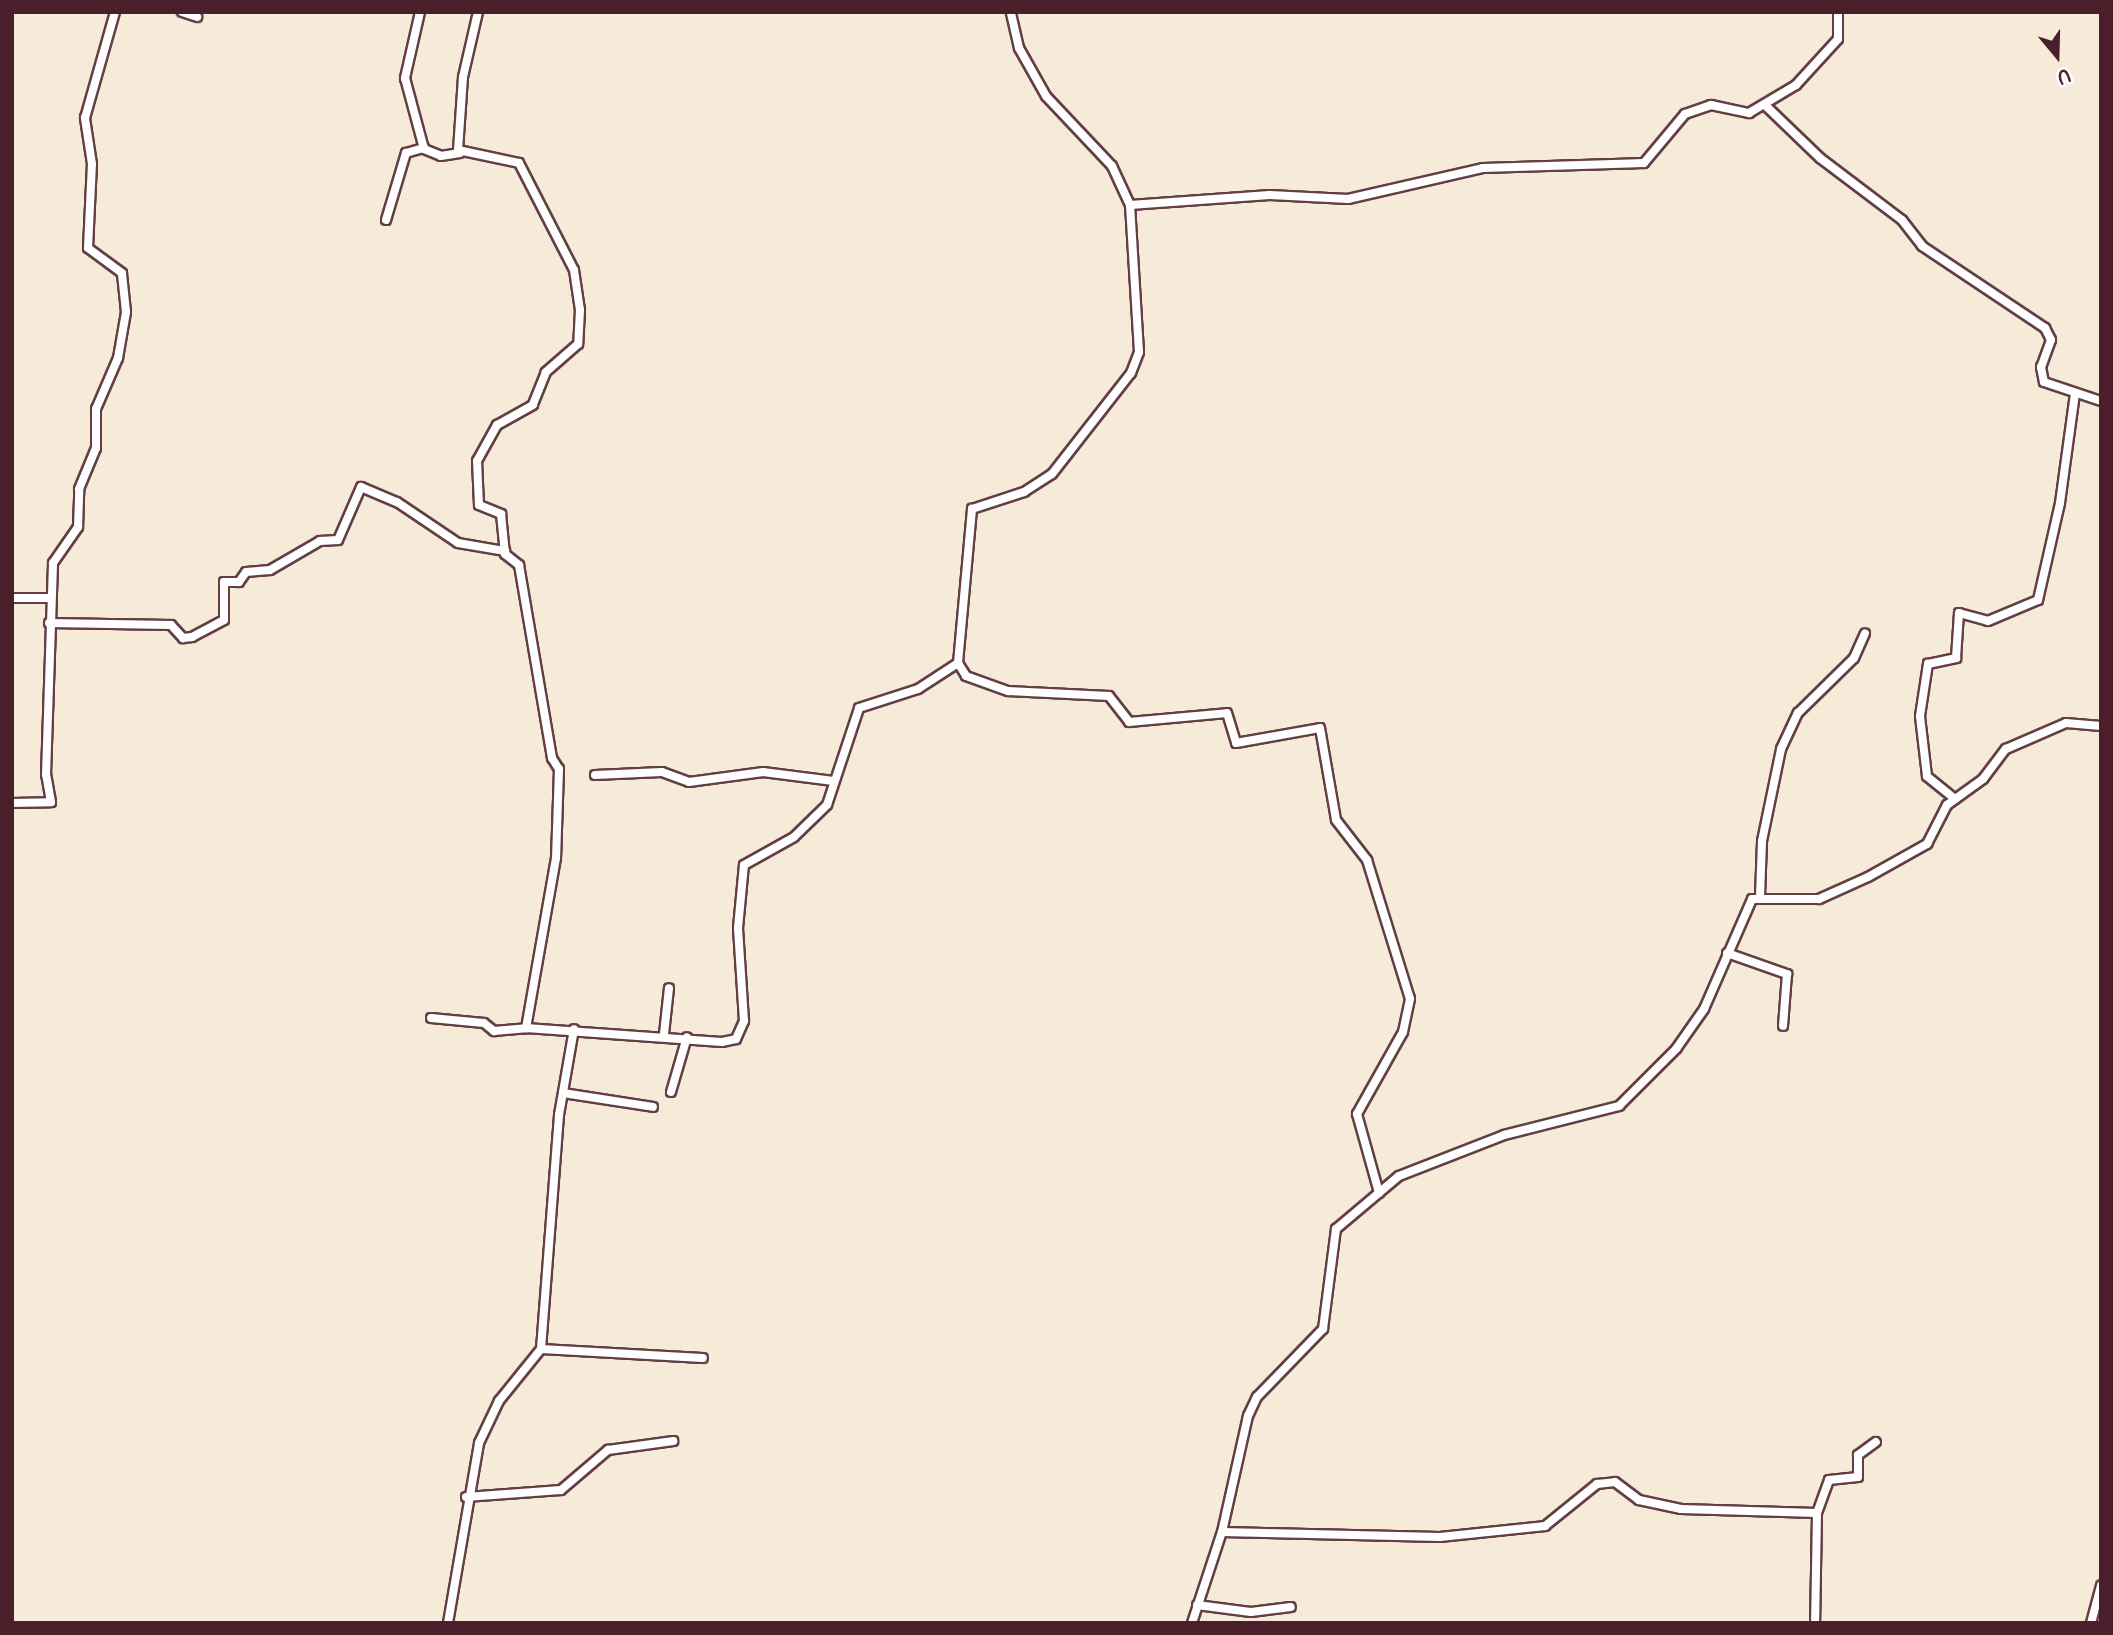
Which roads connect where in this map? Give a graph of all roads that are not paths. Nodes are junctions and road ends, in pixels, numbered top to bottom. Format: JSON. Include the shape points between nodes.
{"nodes":[{"id":1,"x":115,"y":12,"type":"edge"},
{"id":2,"x":182,"y":12,"type":"edge"},
{"id":3,"x":420,"y":12,"type":"edge"},
{"id":4,"x":478,"y":12,"type":"edge"},
{"id":5,"x":1012,"y":12,"type":"edge"},
{"id":6,"x":1838,"y":12,"type":"edge"},
{"id":7,"x":197,"y":17,"type":"dead end"},
{"id":8,"x":1766,"y":106,"type":"junction"},
{"id":9,"x":424,"y":148,"type":"junction"},
{"id":10,"x":460,"y":153,"type":"junction"},
{"id":11,"x":1130,"y":205,"type":"junction"},
{"id":12,"x":386,"y":220,"type":"dead end"},
{"id":13,"x":2075,"y":393,"type":"junction"},
{"id":14,"x":2101,"y":401,"type":"edge"},
{"id":15,"x":505,"y":551,"type":"junction"},
{"id":16,"x":12,"y":598,"type":"edge"},
{"id":17,"x":50,"y":598,"type":"junction"},
{"id":18,"x":49,"y":623,"type":"junction"},
{"id":19,"x":1865,"y":633,"type":"dead end"},
{"id":20,"x":958,"y":663,"type":"junction"},
{"id":21,"x":2101,"y":726,"type":"edge"},
{"id":22,"x":595,"y":775,"type":"dead end"},
{"id":23,"x":833,"y":781,"type":"junction"},
{"id":24,"x":1955,"y":799,"type":"junction"},
{"id":25,"x":12,"y":803,"type":"edge"},
{"id":26,"x":1760,"y":896,"type":"junction"},
{"id":27,"x":1727,"y":953,"type":"junction"},
{"id":28,"x":669,"y":988,"type":"dead end"},
{"id":29,"x":431,"y":1018,"type":"dead end"},
{"id":30,"x":1783,"y":1026,"type":"dead end"},
{"id":31,"x":526,"y":1028,"type":"junction"},
{"id":32,"x":574,"y":1029,"type":"junction"},
{"id":33,"x":664,"y":1034,"type":"junction"},
{"id":34,"x":687,"y":1037,"type":"junction"},
{"id":35,"x":671,"y":1092,"type":"dead end"},
{"id":36,"x":563,"y":1093,"type":"junction"},
{"id":37,"x":653,"y":1107,"type":"dead end"},
{"id":38,"x":1379,"y":1192,"type":"junction"},
{"id":39,"x":541,"y":1349,"type":"junction"},
{"id":40,"x":702,"y":1358,"type":"dead end"},
{"id":41,"x":673,"y":1441,"type":"dead end"},
{"id":42,"x":1876,"y":1442,"type":"dead end"},
{"id":43,"x":466,"y":1497,"type":"junction"},
{"id":44,"x":1817,"y":1513,"type":"junction"},
{"id":45,"x":1222,"y":1532,"type":"junction"},
{"id":46,"x":2101,"y":1585,"type":"edge"},
{"id":47,"x":1197,"y":1605,"type":"junction"},
{"id":48,"x":1290,"y":1607,"type":"dead end"},
{"id":49,"x":448,"y":1623,"type":"edge"},
{"id":50,"x":1192,"y":1623,"type":"edge"},
{"id":51,"x":1815,"y":1623,"type":"edge"},
{"id":52,"x":2091,"y":1623,"type":"edge"}],
"edges":[{"from":1,"to":17,"type":"street","via":[[85,118],[92,164],[88,248],[122,273],[126,312],[118,358],[96,409],[96,448],[79,489],[78,527],[56,552]]},
{"from":2,"to":7,"type":"street"},
{"from":3,"to":9,"type":"street","via":[[404,73]]},
{"from":4,"to":10,"type":"street","via":[[463,77]]},
{"from":5,"to":11,"type":"street","via":[[1034,77],[1112,166]]},
{"from":6,"to":8,"type":"street","via":[[1834,45]]},
{"from":8,"to":11,"type":"street","via":[[1749,113],[1700,107],[1674,124],[1650,160],[1629,166],[1578,161],[1483,168],[1348,200],[1270,195]]},
{"from":8,"to":13,"type":"street","via":[[1820,158],[1902,220],[1922,247],[2045,328],[2051,340],[2040,375],[2044,382]]},
{"from":9,"to":10,"type":"street","via":[[441,156]]},
{"from":9,"to":12,"type":"street","via":[[406,153]]},
{"from":10,"to":15,"type":"street","via":[[519,163],[573,271],[580,310],[578,344],[546,372],[533,405],[501,421],[478,457],[477,500],[502,516]]},
{"from":11,"to":20,"type":"street","via":[[1140,337],[1131,373],[1052,474],[1024,492],[972,509]]},
{"from":13,"to":14,"type":"street"},
{"from":13,"to":24,"type":"street","via":[[2060,503],[2038,600],[1988,621],[1959,613],[1956,658],[1928,664],[1920,716],[1927,776]]},
{"from":15,"to":18,"type":"street","via":[[458,543],[397,502],[361,487],[338,540],[320,541],[270,570],[246,572],[239,582],[224,582],[224,620],[192,636],[183,638],[171,625]]},
{"from":15,"to":31,"type":"street","via":[[519,565],[560,783],[556,858]]},
{"from":16,"to":17,"type":"street"},
{"from":17,"to":18,"type":"street"},
{"from":18,"to":25,"type":"street","via":[[51,802]]},
{"from":19,"to":26,"type":"street","via":[[1854,658],[1798,713],[1781,749],[1762,841]]},
{"from":20,"to":23,"type":"street","via":[[918,689],[859,708]]},
{"from":20,"to":38,"type":"street","via":[[966,676],[1008,691],[1109,696],[1129,722],[1227,712],[1236,743],[1320,728],[1336,820],[1367,860],[1410,999],[1403,1032],[1357,1114]]},
{"from":21,"to":24,"type":"street","via":[[2066,723],[2035,733],[2006,749],[1983,779]]},
{"from":22,"to":23,"type":"street","via":[[662,772],[689,782],[763,772]]},
{"from":23,"to":34,"type":"street","via":[[827,805],[813,821],[749,860],[739,875],[741,1034],[722,1042]]},
{"from":24,"to":26,"type":"street","via":[[1927,844],[1868,877],[1819,899]]},
{"from":26,"to":27,"type":"street","via":[[1746,907]]},
{"from":27,"to":30,"type":"street","via":[[1787,974]]},
{"from":27,"to":38,"type":"street","via":[[1704,1009],[1676,1049],[1619,1106],[1504,1135],[1399,1177]]},
{"from":28,"to":33,"type":"street"},
{"from":29,"to":31,"type":"street","via":[[484,1023],[494,1031]]},
{"from":31,"to":32,"type":"street"},
{"from":32,"to":33,"type":"street"},
{"from":32,"to":36,"type":"street"},
{"from":33,"to":34,"type":"street"},
{"from":34,"to":35,"type":"street"},
{"from":36,"to":37,"type":"street"},
{"from":36,"to":39,"type":"street"},
{"from":38,"to":45,"type":"street","via":[[1336,1229],[1323,1329],[1257,1396],[1248,1416]]},
{"from":39,"to":40,"type":"street"},
{"from":39,"to":43,"type":"street","via":[[487,1421]]},
{"from":41,"to":43,"type":"street","via":[[608,1450],[561,1490]]},
{"from":42,"to":44,"type":"street","via":[[1858,1455],[1858,1477],[1829,1480]]},
{"from":43,"to":49,"type":"street"},
{"from":44,"to":45,"type":"street","via":[[1681,1509],[1639,1500],[1605,1482],[1545,1526],[1440,1537]]},
{"from":44,"to":51,"type":"street"},
{"from":45,"to":47,"type":"street"},
{"from":46,"to":52,"type":"street"},
{"from":47,"to":48,"type":"street","via":[[1251,1612]]},
{"from":47,"to":50,"type":"street"}]}
